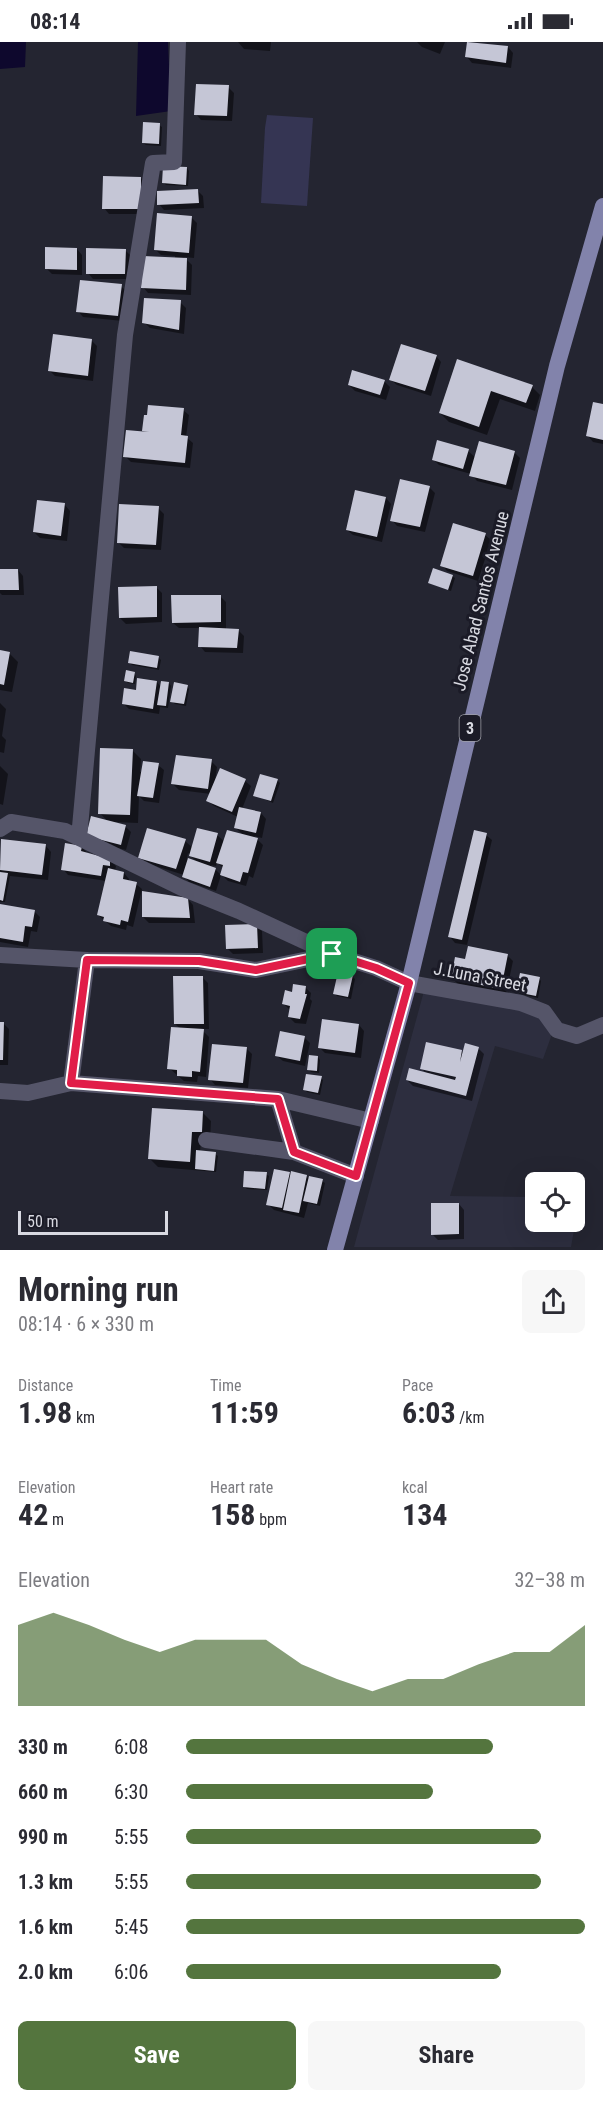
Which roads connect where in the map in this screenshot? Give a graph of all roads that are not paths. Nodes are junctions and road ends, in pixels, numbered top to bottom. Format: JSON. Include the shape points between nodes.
{"nodes":[{"id":1,"x":178,"y":42,"type":"edge"},
{"id":2,"x":603,"y":206,"type":"edge"},
{"id":3,"x":0,"y":829,"type":"edge"},
{"id":4,"x":79,"y":838,"type":"junction"},
{"id":5,"x":332,"y":954,"type":"junction"},
{"id":6,"x":0,"y":955,"type":"edge"},
{"id":7,"x":87,"y":960,"type":"junction"},
{"id":8,"x":409,"y":983,"type":"junction"},
{"id":9,"x":603,"y":1025,"type":"edge"},
{"id":10,"x":71,"y":1083,"type":"junction"},
{"id":11,"x":0,"y":1091,"type":"edge"},
{"id":12,"x":278,"y":1099,"type":"junction"},
{"id":13,"x":371,"y":1121,"type":"junction"},
{"id":14,"x":206,"y":1140,"type":"dead end"},
{"id":15,"x":294,"y":1152,"type":"junction"},
{"id":16,"x":356,"y":1176,"type":"junction"},
{"id":17,"x":335,"y":1250,"type":"edge"}],
"edges":[{"from":1,"to":4,"type":"street","via":[[174,162],[153,163],[125,335]]},
{"from":2,"to":8,"type":"main road","name":"Jose Abad Santos Avenue","number":"3","via":[[557,366]]},
{"from":3,"to":4,"type":"street","name":"J.Luna Street","via":[[11,822],[65,831]]},
{"from":4,"to":5,"type":"street","name":"J.Luna Street"},
{"from":5,"to":7,"type":"street","via":[[256,970],[199,961]]},
{"from":5,"to":8,"type":"street","name":"J.Luna Street"},
{"from":6,"to":7,"type":"street"},
{"from":7,"to":10,"type":"street"},
{"from":8,"to":9,"type":"street","name":"J.Luna Street","via":[[521,1003],[544,1012],[557,1030],[577,1036]]},
{"from":8,"to":13,"type":"main road","name":"Jose Abad Santos Avenue","number":"3"},
{"from":10,"to":11,"type":"street","via":[[28,1093]]},
{"from":10,"to":12,"type":"street"},
{"from":12,"to":13,"type":"street"},
{"from":12,"to":15,"type":"street"},
{"from":13,"to":16,"type":"main road","name":"Jose Abad Santos Avenue","number":"3"},
{"from":14,"to":15,"type":"street"},
{"from":15,"to":16,"type":"street"},
{"from":16,"to":17,"type":"main road","name":"Jose Abad Santos Avenue","number":"3"}]}
